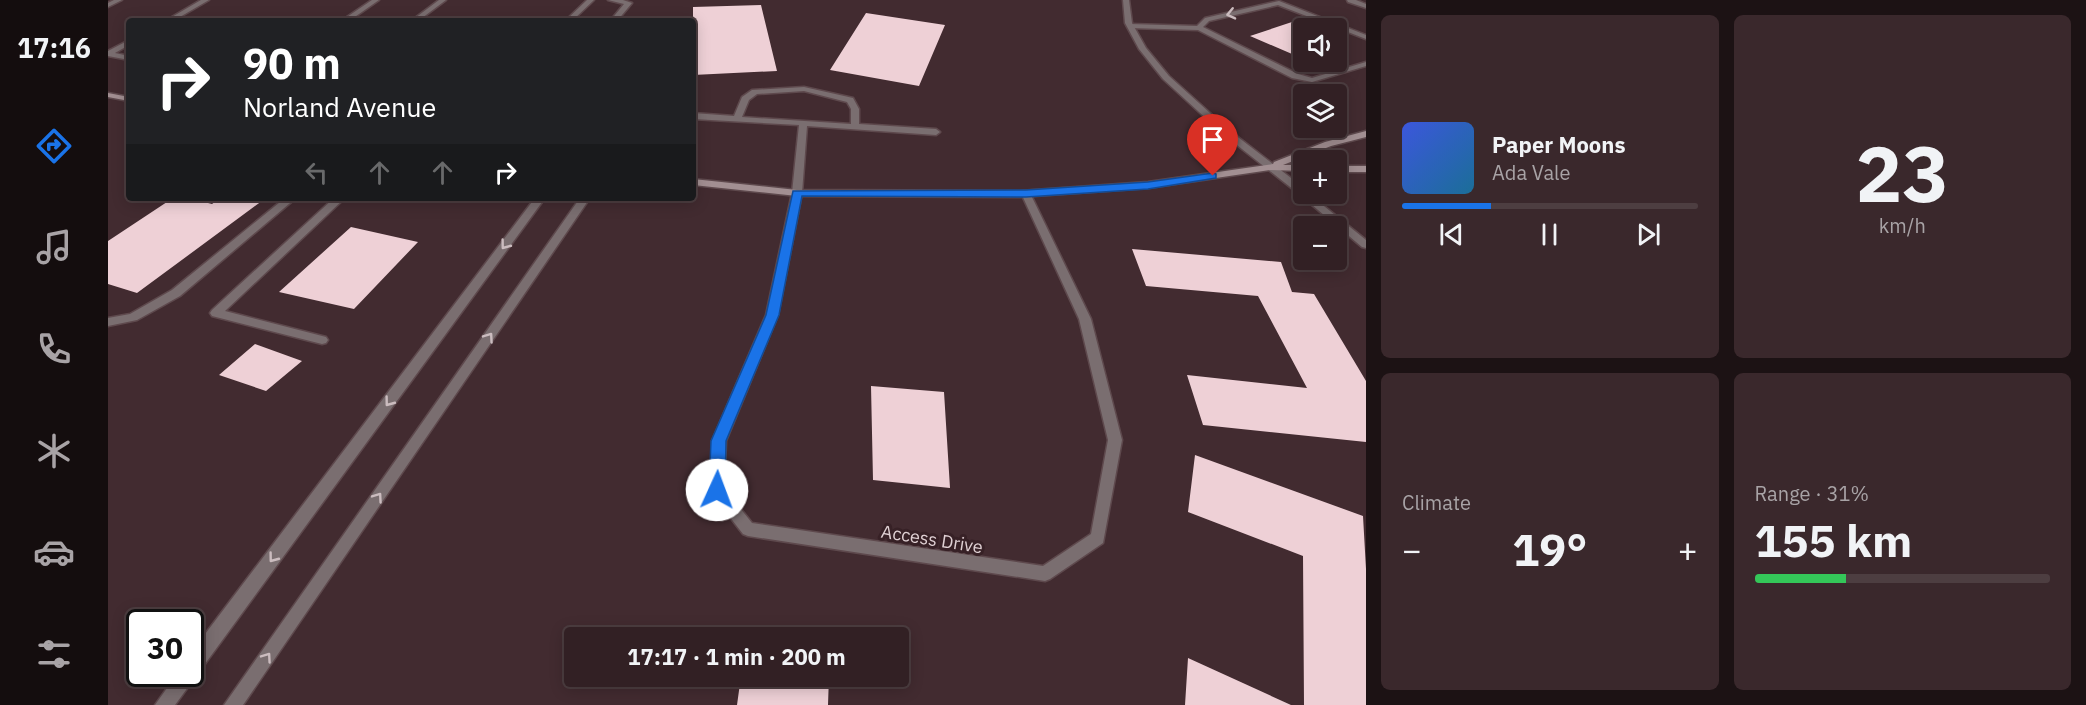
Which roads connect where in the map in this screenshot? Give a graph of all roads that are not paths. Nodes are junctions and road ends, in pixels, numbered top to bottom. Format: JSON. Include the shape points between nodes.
{"nodes":[{"id":1,"x":119,"y":0,"type":"edge"},
{"id":2,"x":206,"y":0,"type":"edge"},
{"id":3,"x":376,"y":0,"type":"edge"},
{"id":4,"x":443,"y":0,"type":"edge"},
{"id":5,"x":591,"y":0,"type":"edge"},
{"id":6,"x":610,"y":0,"type":"edge"},
{"id":7,"x":1126,"y":0,"type":"edge"},
{"id":8,"x":1353,"y":0,"type":"edge"},
{"id":9,"x":108,"y":5,"type":"edge"},
{"id":10,"x":1366,"y":6,"type":"edge"},
{"id":11,"x":173,"y":18,"type":"edge"},
{"id":12,"x":349,"y":18,"type":"edge"},
{"id":13,"x":418,"y":18,"type":"edge"},
{"id":14,"x":571,"y":18,"type":"edge"},
{"id":15,"x":616,"y":18,"type":"edge"},
{"id":16,"x":1130,"y":26,"type":"junction"},
{"id":17,"x":1199,"y":28,"type":"junction"},
{"id":18,"x":1366,"y":37,"type":"edge"},
{"id":19,"x":126,"y":44,"type":"edge"},
{"id":20,"x":108,"y":54,"type":"edge"},
{"id":21,"x":126,"y":57,"type":"edge"},
{"id":22,"x":1366,"y":64,"type":"edge"},
{"id":23,"x":108,"y":95,"type":"edge"},
{"id":24,"x":126,"y":98,"type":"edge"},
{"id":25,"x":696,"y":116,"type":"edge"},
{"id":26,"x":737,"y":119,"type":"junction"},
{"id":27,"x":802,"y":123,"type":"junction"},
{"id":28,"x":855,"y":126,"type":"junction"},
{"id":29,"x":936,"y":132,"type":"dead end"},
{"id":30,"x":1366,"y":134,"type":"edge"},
{"id":31,"x":1270,"y":167,"type":"junction"},
{"id":32,"x":1293,"y":168,"type":"edge"},
{"id":33,"x":1347,"y":169,"type":"edge"},
{"id":34,"x":1366,"y":170,"type":"edge"},
{"id":35,"x":696,"y":182,"type":"edge"},
{"id":36,"x":1293,"y":185,"type":"edge"},
{"id":37,"x":797,"y":193,"type":"junction"},
{"id":38,"x":1026,"y":194,"type":"junction"},
{"id":39,"x":287,"y":201,"type":"edge"},
{"id":40,"x":337,"y":201,"type":"edge"},
{"id":41,"x":538,"y":201,"type":"edge"},
{"id":42,"x":583,"y":201,"type":"edge"},
{"id":43,"x":1317,"y":204,"type":"edge"},
{"id":44,"x":1366,"y":245,"type":"edge"},
{"id":45,"x":108,"y":322,"type":"edge"},
{"id":46,"x":322,"y":340,"type":"dead end"},
{"id":47,"x":204,"y":650,"type":"edge"},
{"id":48,"x":177,"y":687,"type":"edge"},
{"id":49,"x":164,"y":705,"type":"edge"},
{"id":50,"x":233,"y":705,"type":"edge"}],
"edges":[{"from":1,"to":9,"type":"street"},
{"from":2,"to":11,"type":"street"},
{"from":3,"to":12,"type":"street"},
{"from":4,"to":13,"type":"street"},
{"from":5,"to":14,"type":"street"},
{"from":6,"to":15,"type":"street","via":[[629,3]]},
{"from":7,"to":16,"type":"street"},
{"from":8,"to":10,"type":"street","via":[[1350,1]]},
{"from":16,"to":17,"type":"street"},
{"from":16,"to":31,"type":"street","via":[[1148,58],[1174,88]]},
{"from":18,"to":17,"type":"street","one_way":true,"via":[[1279,3],[1207,19]]},
{"from":17,"to":22,"type":"street","via":[[1295,76],[1312,80]]},
{"from":19,"to":20,"type":"street"},
{"from":20,"to":21,"type":"street"},
{"from":23,"to":24,"type":"main road"},
{"from":25,"to":26,"type":"street"},
{"from":26,"to":27,"type":"street"},
{"from":26,"to":28,"type":"street","via":[[745,99],[755,92],[804,89],[850,100],[855,109]]},
{"from":27,"to":28,"type":"street"},
{"from":27,"to":37,"type":"street","name":"Access Drive"},
{"from":28,"to":29,"type":"street"},
{"from":30,"to":31,"type":"main road"},
{"from":31,"to":32,"type":"main road"},
{"from":31,"to":36,"type":"street"},
{"from":31,"to":38,"type":"main road","via":[[1148,185]]},
{"from":33,"to":34,"type":"main road"},
{"from":35,"to":37,"type":"main road"},
{"from":37,"to":38,"type":"main road"},
{"from":37,"to":38,"type":"street","name":"Access Drive","via":[[772,315],[719,441],[717,490],[748,529],[1045,574],[1098,538],[1115,440],[1085,319]]},
{"from":39,"to":45,"type":"street","via":[[176,293],[133,317]]},
{"from":40,"to":46,"type":"street","via":[[216,313]]},
{"from":41,"to":47,"type":"street","one_way":true},
{"from":50,"to":42,"type":"street","one_way":true},
{"from":43,"to":44,"type":"street"},
{"from":48,"to":49,"type":"street"}]}
